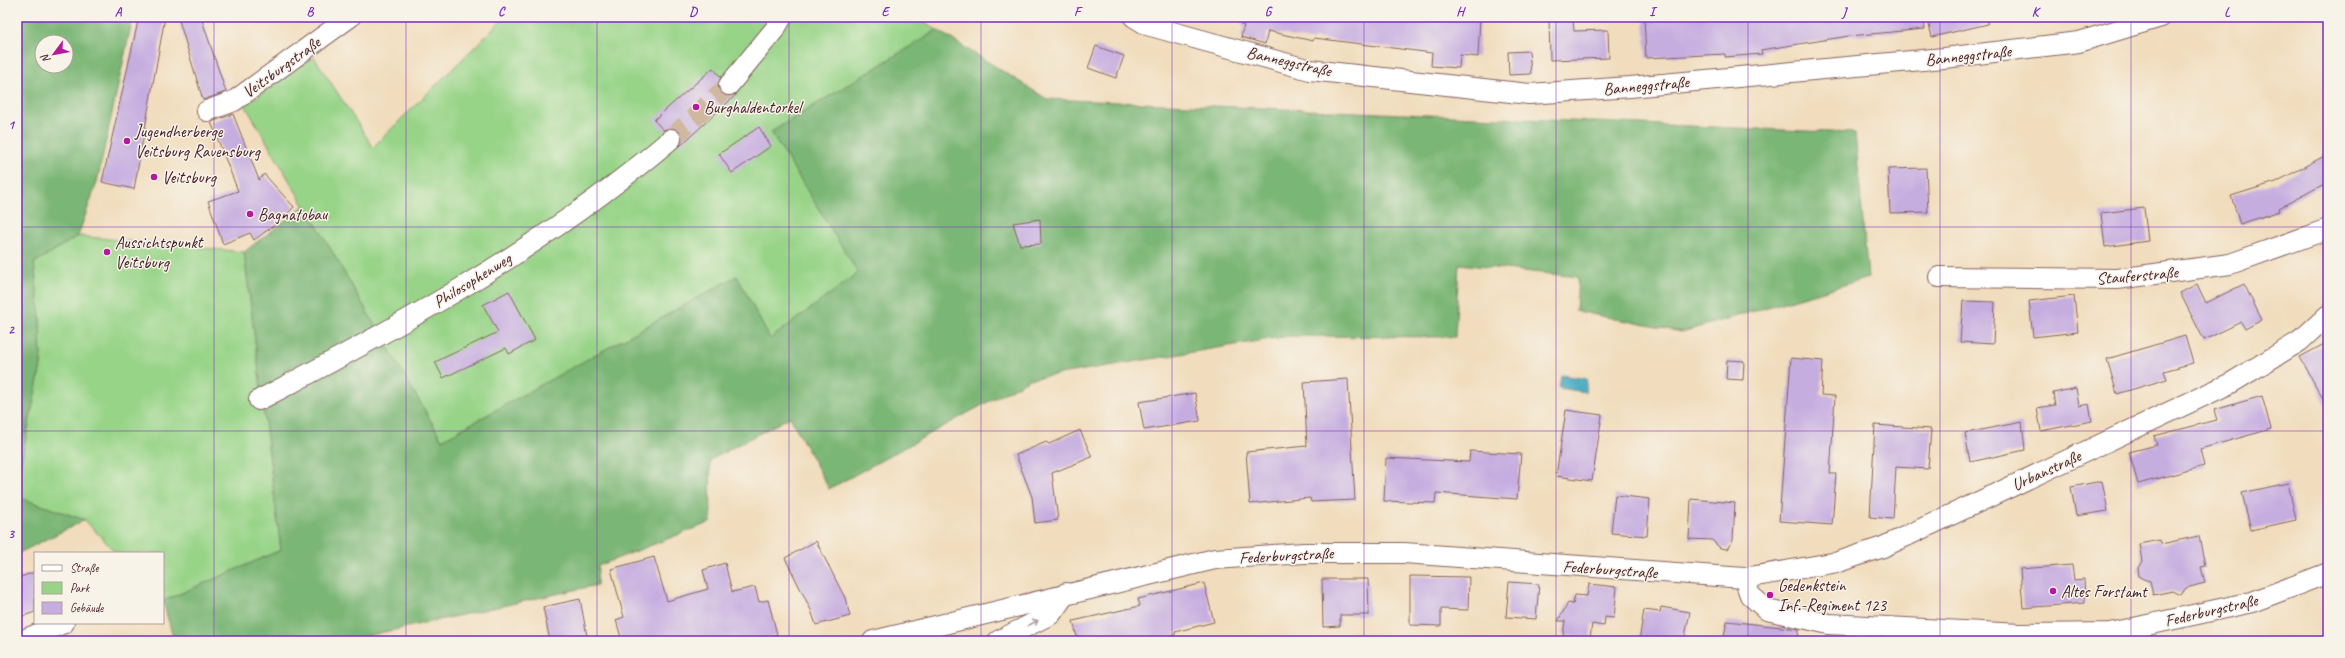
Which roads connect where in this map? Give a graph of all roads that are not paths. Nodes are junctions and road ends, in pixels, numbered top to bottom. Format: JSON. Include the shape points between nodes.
{"nodes":[{"id":1,"x":350,"y":17,"type":"edge"},
{"id":2,"x":782,"y":17,"type":"edge"},
{"id":3,"x":1134,"y":17,"type":"edge"},
{"id":4,"x":2161,"y":17,"type":"edge"},
{"id":5,"x":729,"y":86,"type":"tunnel mouth"},
{"id":6,"x":207,"y":111,"type":"dead end"},
{"id":7,"x":671,"y":139,"type":"tunnel mouth"},
{"id":8,"x":2328,"y":230,"type":"edge"},
{"id":9,"x":1939,"y":277,"type":"dead end"},
{"id":10,"x":2328,"y":315,"type":"edge"},
{"id":11,"x":259,"y":400,"type":"dead end"},
{"id":12,"x":2328,"y":573,"type":"edge"},
{"id":13,"x":1744,"y":578,"type":"junction"},
{"id":14,"x":1066,"y":593,"type":"junction"},
{"id":15,"x":62,"y":624,"type":"edge"},
{"id":16,"x":21,"y":641,"type":"edge"},
{"id":17,"x":873,"y":641,"type":"edge"},
{"id":18,"x":998,"y":641,"type":"edge"}],
"edges":[{"from":1,"to":6,"type":"street","name":"Veitsburgstraße","via":[[234,101]]},
{"from":2,"to":5,"type":"street"},
{"from":3,"to":4,"type":"street","name":"Banneggstraße","via":[[1147,24],[1310,70],[1529,94],[1928,60],[2079,42]]},
{"from":7,"to":11,"type":"street","name":"Philosophenweg","via":[[580,210],[461,289],[344,356]]},
{"from":8,"to":9,"type":"street","name":"Stauferstraße","via":[[2230,264],[2117,279]]},
{"from":10,"to":13,"type":"street","name":"Urbanstraße","via":[[2300,341],[2231,383],[1883,547],[1838,562]]},
{"from":12,"to":13,"type":"street","name":"Federburgstraße","via":[[2252,602],[2111,632],[2020,634],[1830,624],[1767,610],[1750,595]]},
{"from":13,"to":14,"type":"street","name":"Federburgstraße","via":[[1404,553],[1304,553],[1215,559]]},
{"from":14,"to":17,"type":"street","name":"Federburgstraße"},
{"from":18,"to":14,"type":"street","one_way":true,"via":[[1051,614]]},
{"from":15,"to":16,"type":"street"}]}
